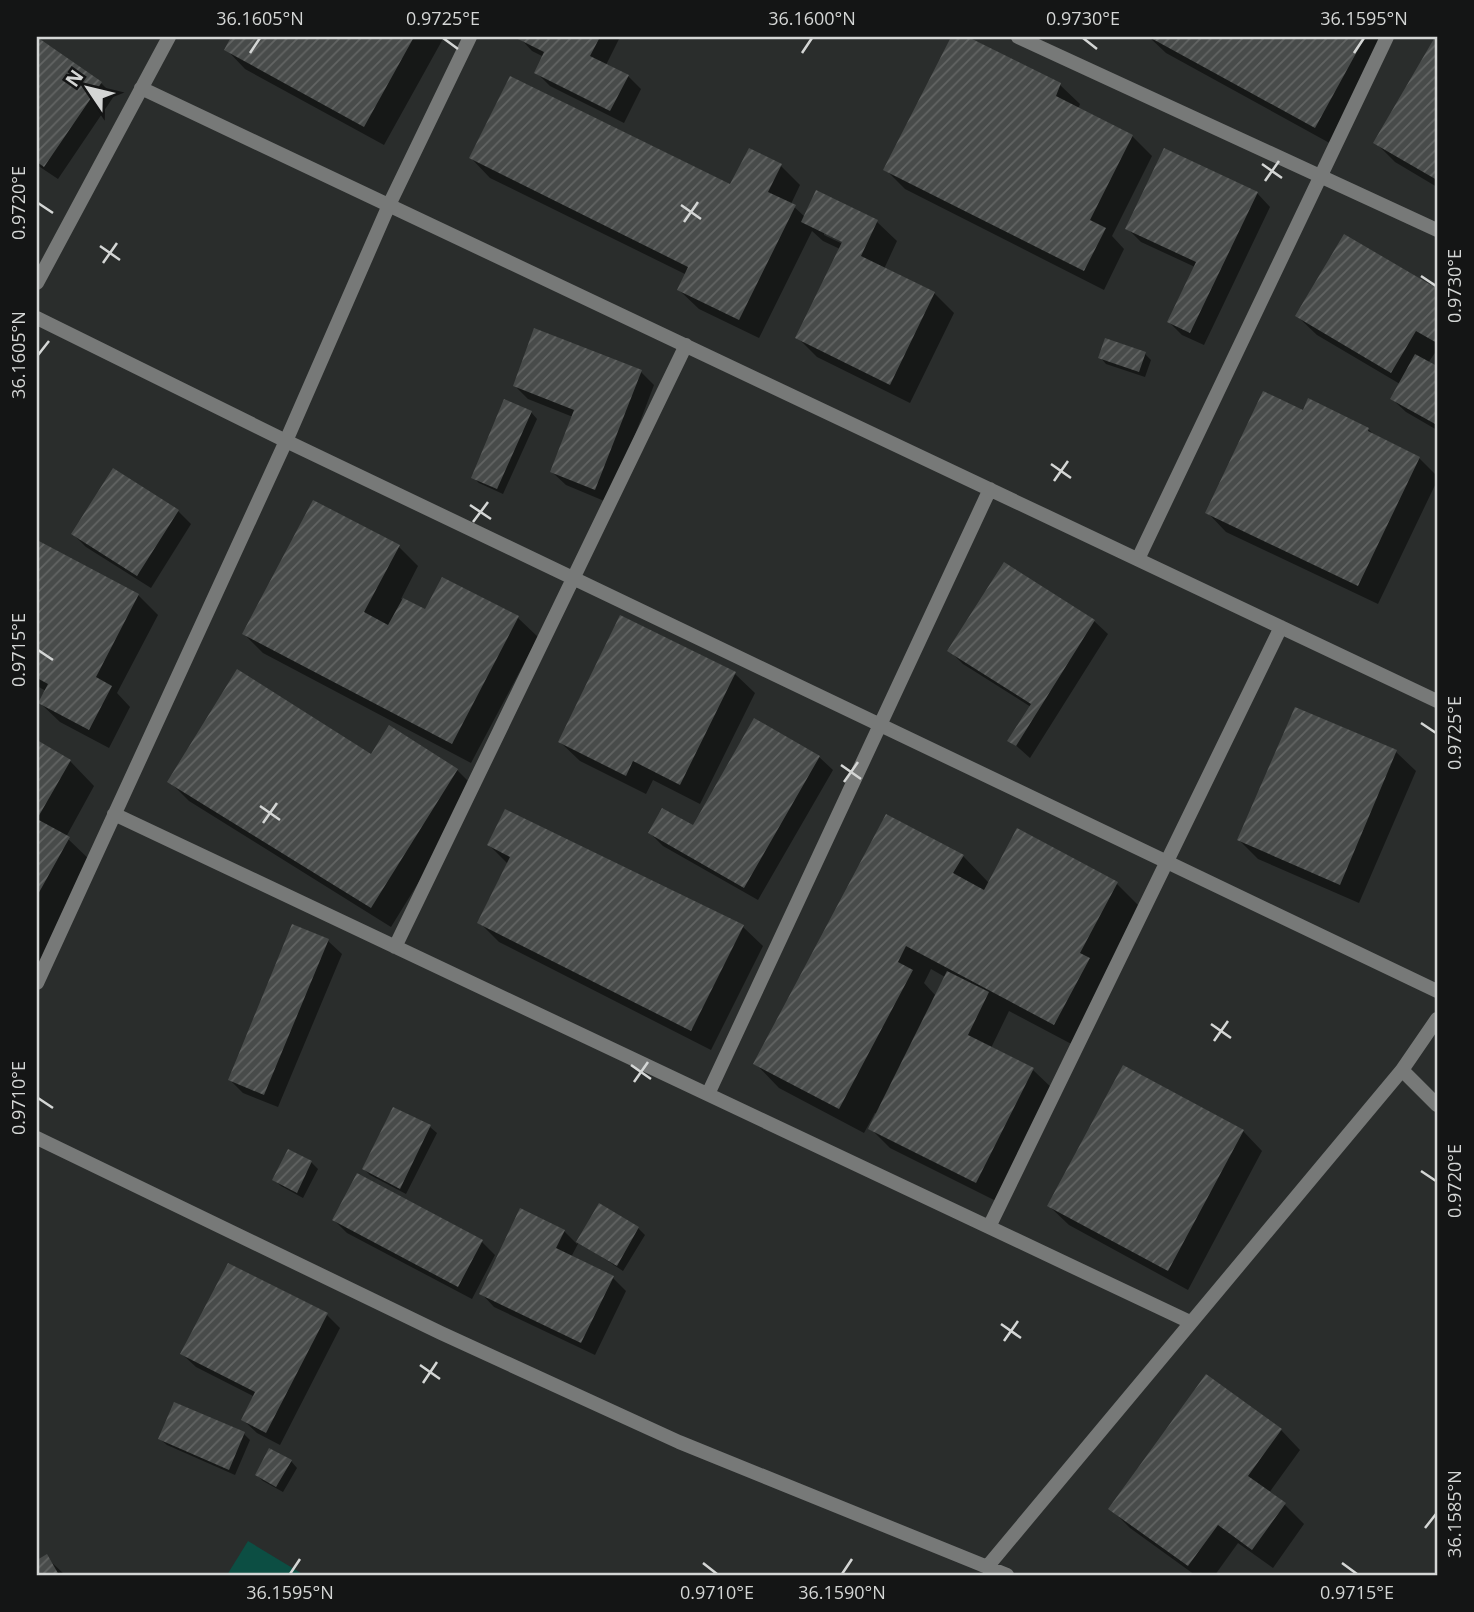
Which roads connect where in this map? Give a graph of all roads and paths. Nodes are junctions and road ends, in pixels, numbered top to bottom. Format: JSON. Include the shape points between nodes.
{"nodes":[{"id":1,"x":169,"y":37,"type":"edge"},
{"id":2,"x":470,"y":37,"type":"edge"},
{"id":3,"x":1018,"y":37,"type":"edge"},
{"id":4,"x":1387,"y":37,"type":"edge"},
{"id":5,"x":141,"y":88,"type":"junction"},
{"id":6,"x":1320,"y":177,"type":"junction"},
{"id":7,"x":388,"y":205,"type":"junction"},
{"id":8,"x":1437,"y":230,"type":"edge"},
{"id":9,"x":37,"y":283,"type":"edge"},
{"id":10,"x":37,"y":318,"type":"edge"},
{"id":11,"x":686,"y":345,"type":"junction"},
{"id":12,"x":286,"y":442,"type":"junction"},
{"id":13,"x":990,"y":489,"type":"junction"},
{"id":14,"x":1138,"y":559,"type":"junction"},
{"id":15,"x":573,"y":578,"type":"junction"},
{"id":16,"x":1280,"y":626,"type":"junction"},
{"id":17,"x":1437,"y":701,"type":"edge"},
{"id":18,"x":880,"y":725,"type":"junction"},
{"id":19,"x":114,"y":814,"type":"junction"},
{"id":20,"x":1167,"y":862,"type":"junction"},
{"id":21,"x":395,"y":947,"type":"junction"},
{"id":22,"x":37,"y":983,"type":"edge"},
{"id":23,"x":1437,"y":991,"type":"edge"},
{"id":24,"x":1437,"y":1019,"type":"edge"},
{"id":25,"x":1402,"y":1070,"type":"junction"},
{"id":26,"x":708,"y":1094,"type":"junction"},
{"id":27,"x":1437,"y":1105,"type":"edge"},
{"id":28,"x":37,"y":1138,"type":"edge"},
{"id":29,"x":989,"y":1227,"type":"junction"},
{"id":30,"x":1190,"y":1322,"type":"junction"},
{"id":31,"x":986,"y":1567,"type":"junction"},
{"id":32,"x":1007,"y":1575,"type":"edge"}],
"edges":[{"from":1,"to":5,"type":"street"},
{"from":2,"to":7,"type":"street"},
{"from":3,"to":6,"type":"street"},
{"from":4,"to":6,"type":"street"},
{"from":5,"to":7,"type":"street"},
{"from":5,"to":9,"type":"street"},
{"from":6,"to":8,"type":"street"},
{"from":6,"to":14,"type":"street"},
{"from":7,"to":11,"type":"street"},
{"from":7,"to":12,"type":"street"},
{"from":10,"to":12,"type":"street"},
{"from":11,"to":13,"type":"street"},
{"from":11,"to":15,"type":"street"},
{"from":12,"to":15,"type":"street"},
{"from":12,"to":19,"type":"street"},
{"from":13,"to":14,"type":"street"},
{"from":13,"to":18,"type":"street"},
{"from":14,"to":16,"type":"street"},
{"from":15,"to":18,"type":"street"},
{"from":15,"to":21,"type":"street"},
{"from":16,"to":17,"type":"street"},
{"from":16,"to":20,"type":"street"},
{"from":18,"to":20,"type":"street"},
{"from":18,"to":26,"type":"street"},
{"from":19,"to":21,"type":"street"},
{"from":19,"to":22,"type":"street"},
{"from":20,"to":23,"type":"street"},
{"from":20,"to":29,"type":"street"},
{"from":21,"to":26,"type":"street"},
{"from":24,"to":25,"type":"street"},
{"from":25,"to":27,"type":"street"},
{"from":25,"to":30,"type":"street"},
{"from":26,"to":29,"type":"street"},
{"from":28,"to":31,"type":"street","via":[[441,1334],[666,1436]]},
{"from":29,"to":30,"type":"street"},
{"from":30,"to":31,"type":"street"},
{"from":31,"to":32,"type":"street"}]}
